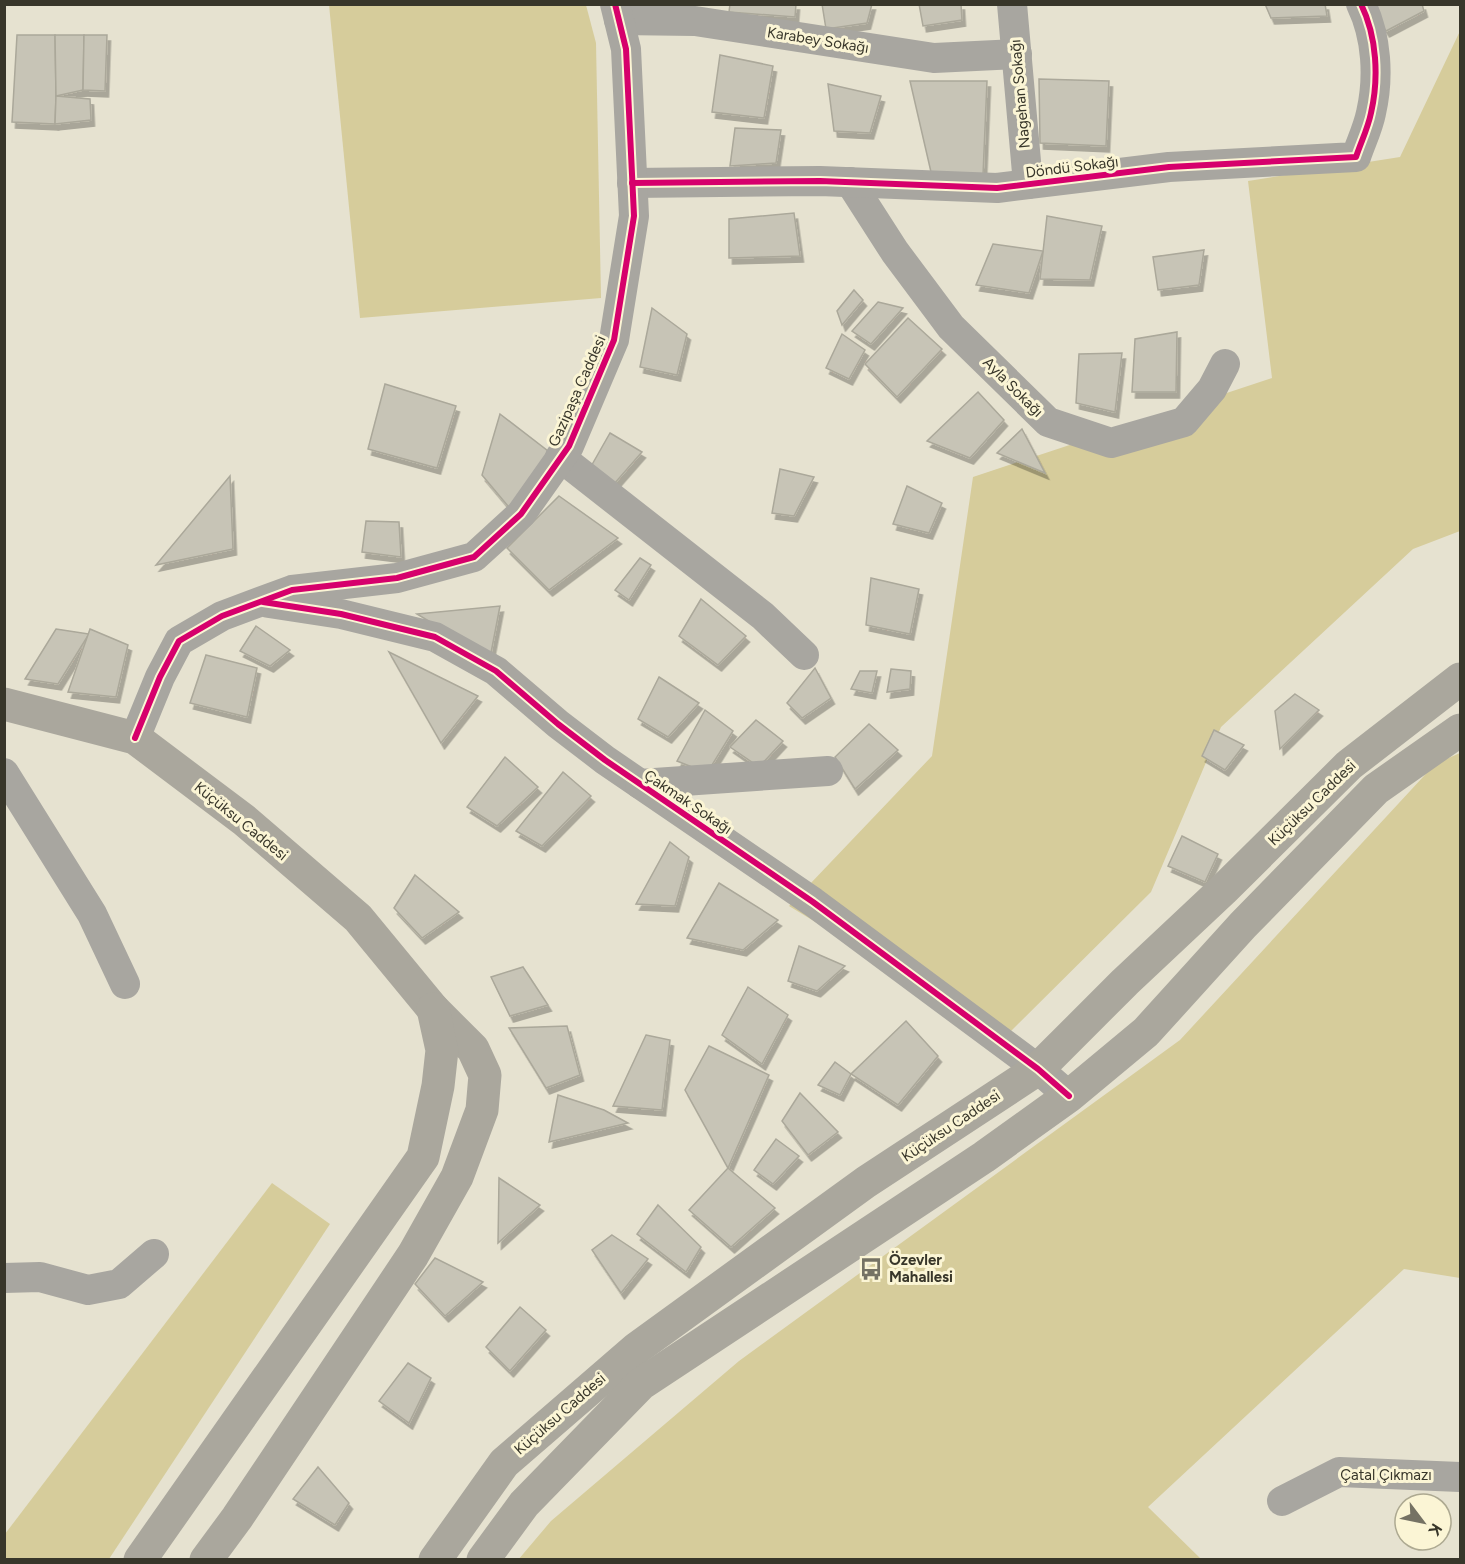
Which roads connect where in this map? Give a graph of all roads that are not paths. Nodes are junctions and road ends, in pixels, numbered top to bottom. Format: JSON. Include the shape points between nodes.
{"nodes":[{"id":1,"x":1012,"y":4,"type":"edge"},
{"id":2,"x":1360,"y":4,"type":"edge"},
{"id":3,"x":617,"y":12,"type":"edge"},
{"id":4,"x":1017,"y":54,"type":"junction"},
{"id":5,"x":850,"y":182,"type":"junction"},
{"id":6,"x":632,"y":183,"type":"junction"},
{"id":7,"x":1028,"y":184,"type":"junction"},
{"id":8,"x":1226,"y":364,"type":"dead end"},
{"id":9,"x":560,"y":458,"type":"junction"},
{"id":10,"x":260,"y":602,"type":"junction"},
{"id":11,"x":804,"y":655,"type":"dead end"},
{"id":12,"x":1461,"y":679,"type":"edge"},
{"id":13,"x":4,"y":704,"type":"edge"},
{"id":14,"x":1461,"y":730,"type":"edge"},
{"id":15,"x":135,"y":738,"type":"junction"},
{"id":16,"x":828,"y":771,"type":"dead end"},
{"id":17,"x":4,"y":773,"type":"edge"},
{"id":18,"x":640,"y":784,"type":"junction"},
{"id":19,"x":125,"y":984,"type":"dead end"},
{"id":20,"x":433,"y":1009,"type":"junction"},
{"id":21,"x":1038,"y":1069,"type":"junction"},
{"id":22,"x":1069,"y":1096,"type":"junction"},
{"id":23,"x":154,"y":1254,"type":"dead end"},
{"id":24,"x":4,"y":1278,"type":"edge"},
{"id":25,"x":1461,"y":1477,"type":"edge"},
{"id":26,"x":1282,"y":1500,"type":"dead end"},
{"id":27,"x":140,"y":1560,"type":"edge"},
{"id":28,"x":206,"y":1560,"type":"edge"},
{"id":29,"x":435,"y":1560,"type":"edge"},
{"id":30,"x":483,"y":1560,"type":"edge"}],
"edges":[{"from":1,"to":4,"type":"street","name":"Nagehan Sokağı"},
{"from":2,"to":7,"type":"street","name":"Döndü Sokağı","via":[[1368,18],[1377,63],[1371,112],[1356,157],[1168,167]]},
{"from":3,"to":4,"type":"street","name":"Karabey Sokağı","via":[[934,58]]},
{"from":3,"to":6,"type":"street","name":"Gazipaşa Caddesi","via":[[626,49]]},
{"from":4,"to":7,"type":"street","name":"Nagehan Sokağı"},
{"from":5,"to":6,"type":"street","name":"Döndü Sokağı"},
{"from":5,"to":7,"type":"street","name":"Döndü Sokağı","via":[[997,188]]},
{"from":5,"to":8,"type":"street","name":"Ayla Sokağı","via":[[895,252],[951,327],[1048,422],[1111,443],[1184,422],[1212,389]]},
{"from":6,"to":9,"type":"street","name":"Gazipaşa Caddesi","via":[[634,216],[614,340],[569,446]]},
{"from":9,"to":10,"type":"street","name":"Gazipaşa Caddesi","via":[[521,514],[474,557],[397,578],[292,590]]},
{"from":9,"to":11,"type":"street","via":[[763,616]]},
{"from":10,"to":15,"type":"street","name":"Gazipaşa Caddesi","via":[[222,616],[179,641]]},
{"from":10,"to":18,"type":"street","name":"Çakmak Sokağı","via":[[341,614],[435,637],[496,671],[558,724]]},
{"from":12,"to":21,"type":"main road","name":"Küçüksu Caddesi","via":[[1349,765]]},
{"from":13,"to":15,"type":"main road","name":"Küçüksu Caddesi"},
{"from":14,"to":22,"type":"main road","via":[[1376,789],[1244,924],[1146,1032]]},
{"from":15,"to":20,"type":"main road","name":"Küçüksu Caddesi","via":[[244,820],[358,918]]},
{"from":16,"to":18,"type":"street","name":"Çakmak Sokağı"},
{"from":17,"to":19,"type":"street","via":[[92,914]]},
{"from":18,"to":21,"type":"street","name":"Çakmak Sokağı","via":[[813,902]]},
{"from":20,"to":27,"type":"main road","name":"Küçüksu Caddesi","via":[[442,1050],[423,1156]]},
{"from":20,"to":28,"type":"main road","name":"Küçüksu Caddesi","via":[[472,1049],[485,1075],[482,1110],[457,1177],[413,1255]]},
{"from":21,"to":22,"type":"street","name":"Çakmak Sokağı"},
{"from":21,"to":29,"type":"main road","name":"Küçüksu Caddesi","via":[[867,1182],[636,1348],[504,1463]]},
{"from":22,"to":30,"type":"main road","via":[[984,1158],[641,1384],[524,1504]]},
{"from":23,"to":24,"type":"street","via":[[119,1284],[88,1290],[40,1277]]},
{"from":25,"to":26,"type":"street","name":"Çatal Çıkmazı","via":[[1338,1472]]}]}
